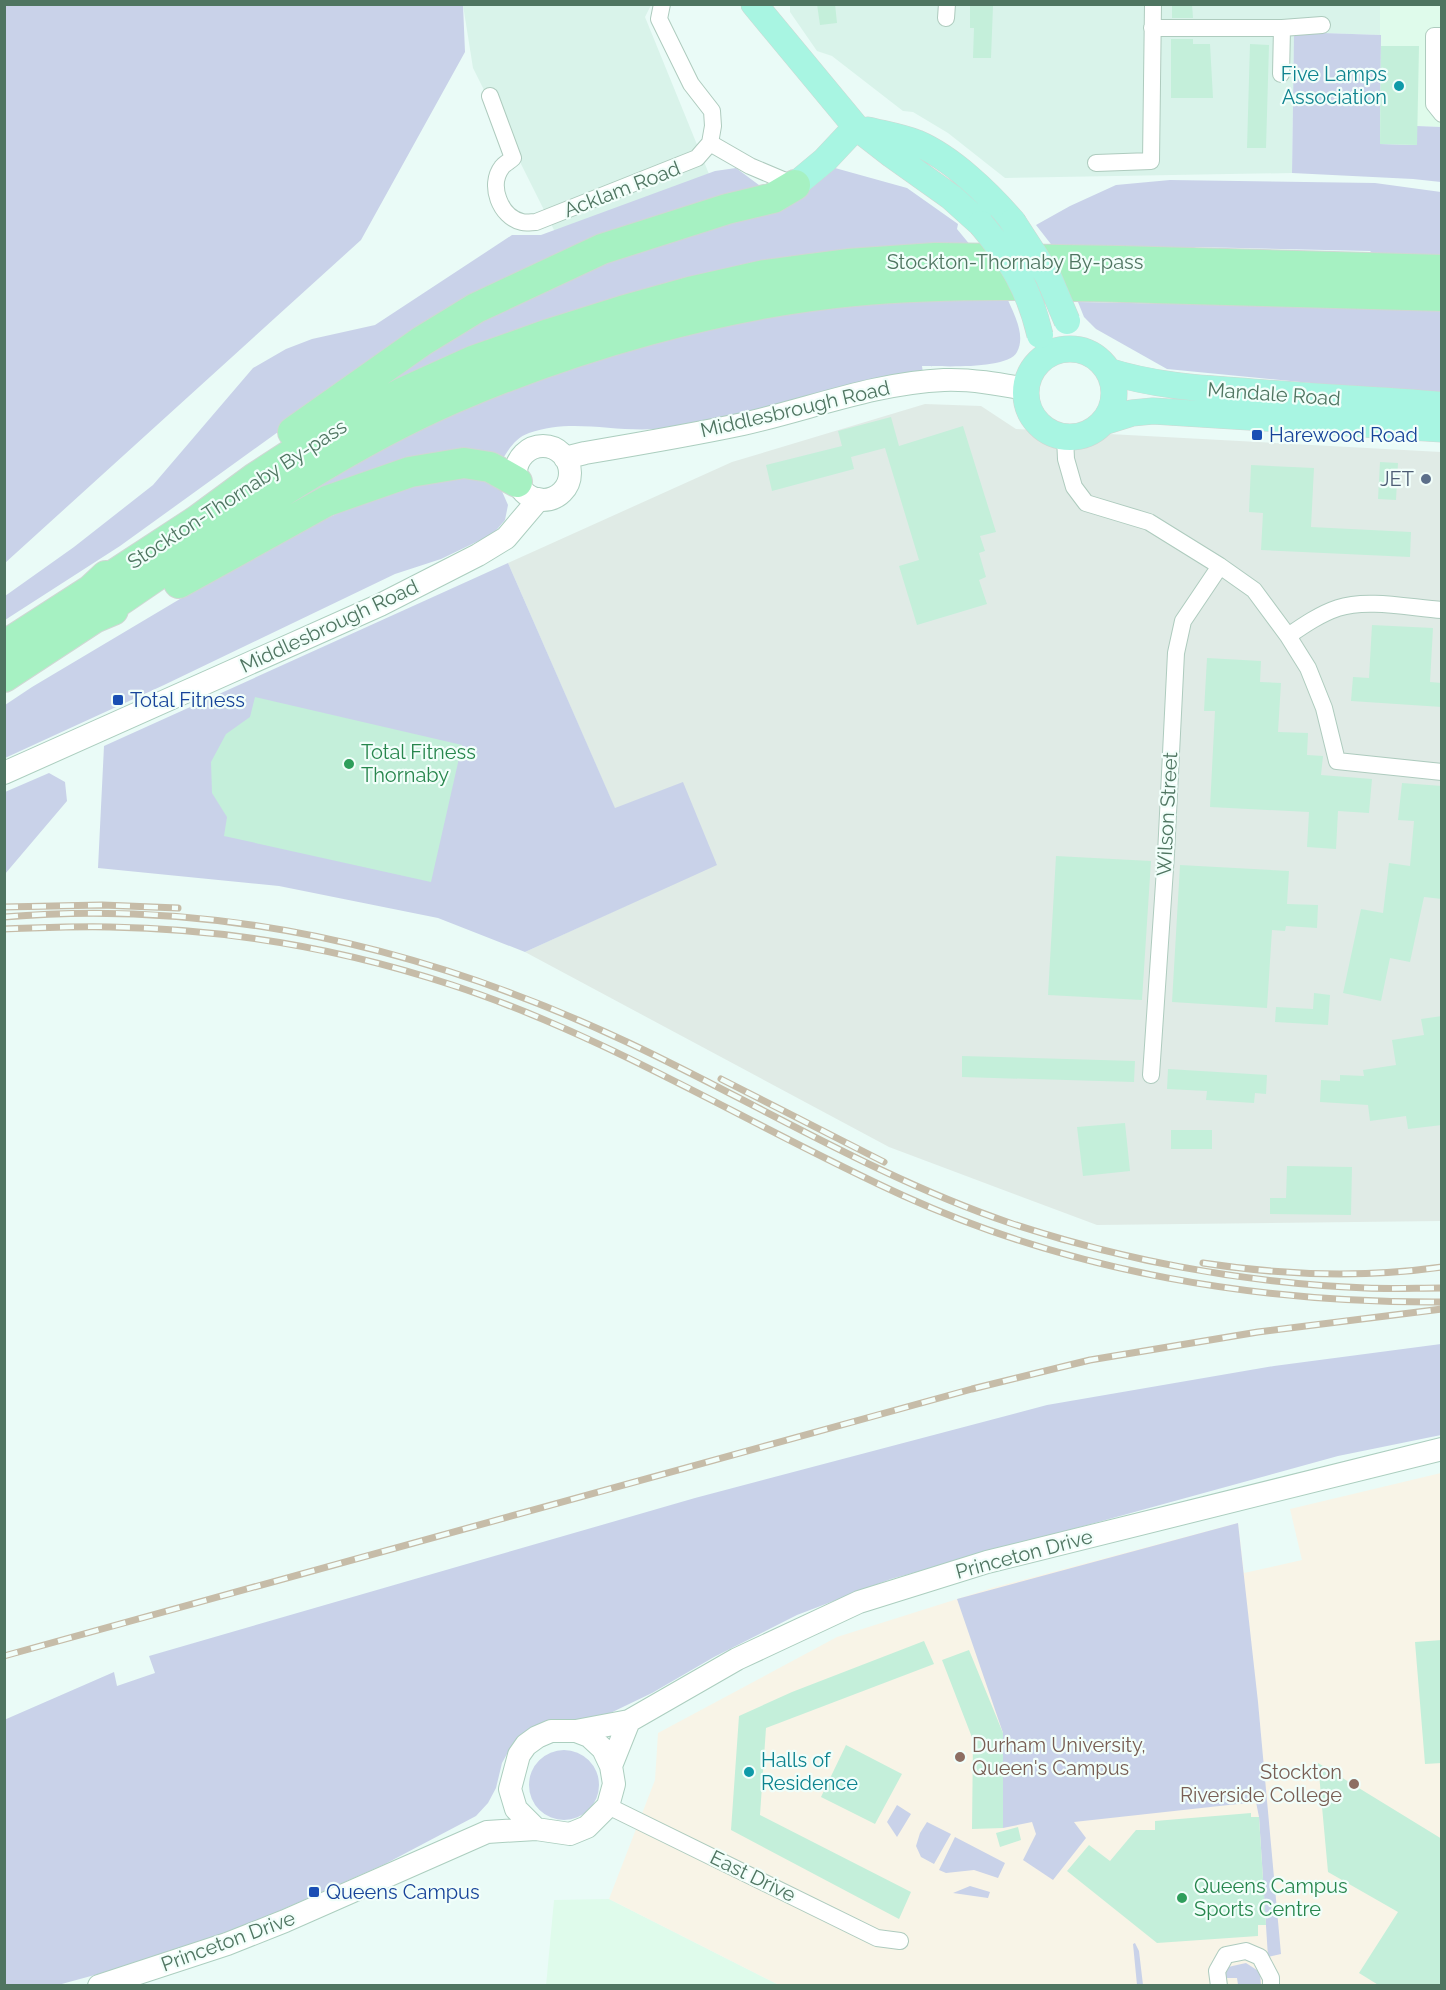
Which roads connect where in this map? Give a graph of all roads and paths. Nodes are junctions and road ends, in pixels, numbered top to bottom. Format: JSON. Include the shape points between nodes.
{"nodes":[{"id":1,"x":662,"y":4,"type":"edge"},
{"id":2,"x":754,"y":4,"type":"edge"},
{"id":3,"x":1153,"y":4,"type":"edge"},
{"id":4,"x":1322,"y":26,"type":"dead end"},
{"id":5,"x":1152,"y":28,"type":"junction"},
{"id":6,"x":1282,"y":28,"type":"junction"},
{"id":7,"x":1438,"y":36,"type":"edge"},
{"id":8,"x":1281,"y":74,"type":"dead end"},
{"id":9,"x":490,"y":96,"type":"dead end"},
{"id":10,"x":1442,"y":114,"type":"edge"},
{"id":11,"x":856,"y":127,"type":"junction"},
{"id":12,"x":710,"y":143,"type":"junction"},
{"id":13,"x":1096,"y":163,"type":"dead end"},
{"id":14,"x":795,"y":185,"type":"junction"},
{"id":15,"x":1442,"y":270,"type":"edge"},
{"id":16,"x":1442,"y":296,"type":"edge"},
{"id":17,"x":1085,"y":351,"type":"junction"},
{"id":18,"x":1035,"y":365,"type":"junction"},
{"id":19,"x":1108,"y":371,"type":"junction"},
{"id":20,"x":1026,"y":389,"type":"junction"},
{"id":21,"x":1442,"y":405,"type":"edge"},
{"id":22,"x":1103,"y":422,"type":"junction"},
{"id":23,"x":1442,"y":429,"type":"edge"},
{"id":24,"x":1065,"y":437,"type":"junction"},
{"id":25,"x":566,"y":458,"type":"junction"},
{"id":26,"x":528,"y":490,"type":"junction"},
{"id":27,"x":1220,"y":566,"type":"junction"},
{"id":28,"x":92,"y":604,"type":"junction"},
{"id":29,"x":1442,"y":610,"type":"edge"},
{"id":30,"x":1288,"y":636,"type":"junction"},
{"id":31,"x":4,"y":646,"type":"edge"},
{"id":32,"x":4,"y":677,"type":"edge"},
{"id":33,"x":1442,"y":772,"type":"edge"},
{"id":34,"x":4,"y":773,"type":"edge"},
{"id":35,"x":1151,"y":1075,"type":"dead end"},
{"id":36,"x":1442,"y":1449,"type":"edge"},
{"id":37,"x":629,"y":1720,"type":"junction"},
{"id":38,"x":576,"y":1731,"type":"junction"},
{"id":39,"x":611,"y":1766,"type":"junction"},
{"id":40,"x":510,"y":1789,"type":"junction"},
{"id":41,"x":608,"y":1806,"type":"junction"},
{"id":42,"x":536,"y":1829,"type":"junction"},
{"id":43,"x":487,"y":1832,"type":"junction"},
{"id":44,"x":900,"y":1941,"type":"dead end"},
{"id":45,"x":99,"y":1986,"type":"edge"},
{"id":46,"x":1218,"y":1986,"type":"edge"},
{"id":47,"x":1271,"y":1986,"type":"edge"}],
"edges":[{"from":1,"to":12,"type":"street","via":[[659,19],[691,84],[711,111]]},
{"from":2,"to":11,"type":"main road"},
{"from":3,"to":5,"type":"street"},
{"from":4,"to":6,"type":"street"},
{"from":5,"to":6,"type":"street"},
{"from":5,"to":13,"type":"street","via":[[1151,161]]},
{"from":6,"to":8,"type":"street"},
{"from":7,"to":10,"type":"street","via":[[1434,104]]},
{"from":9,"to":12,"type":"street","name":"Acklam Road","via":[[513,158],[502,167],[497,194],[500,205],[521,222],[536,222],[684,165],[698,158]]},
{"from":11,"to":14,"type":"main road"},
{"from":11,"to":17,"type":"main road","bridge":true,"via":[[917,143],[962,172],[994,199],[1048,276]]},
{"from":11,"to":18,"type":"main road","bridge":true,"via":[[951,197],[1006,253],[1035,311],[1040,335]]},
{"from":12,"to":14,"type":"street"},
{"from":14,"to":28,"type":"highway","via":[[773,198],[602,249],[476,308],[422,341],[149,535]]},
{"from":15,"to":28,"type":"highway","name":"Stockton-Thornaby By-pass","via":[[935,258],[765,275],[701,290],[549,334],[473,361],[400,394],[321,435]]},
{"from":16,"to":28,"type":"highway","name":"Stockton-Thornaby By-pass","via":[[938,285],[852,291],[708,316],[620,338],[454,398],[379,434]]},
{"from":17,"to":18,"type":"main road","via":[[1058,350]]},
{"from":17,"to":19,"type":"main road"},
{"from":18,"to":20,"type":"main road"},
{"from":19,"to":21,"type":"main road","name":"Mandale Road","via":[[1166,385]]},
{"from":19,"to":22,"type":"main road","via":[[1114,398]]},
{"from":20,"to":24,"type":"main road","via":[[1032,416],[1052,433]]},
{"from":20,"to":25,"type":"street","name":"Middlesbrough Road","via":[[947,380],[910,382],[744,423]]},
{"from":22,"to":23,"type":"main road","name":"Mandale Road","via":[[1153,411]]},
{"from":22,"to":24,"type":"main road","via":[[1086,434]]},
{"from":24,"to":27,"type":"street","via":[[1074,487],[1086,503],[1149,522]]},
{"from":25,"to":26,"type":"street","name":"Middlesbrough Road","via":[[569,474],[564,489],[550,498]]},
{"from":25,"to":26,"type":"street","name":"Middlesbrough Road","via":[[552,447],[527,450],[517,465]]},
{"from":26,"to":28,"type":"highway","via":[[490,467],[464,464],[410,472],[327,501],[177,584]]},
{"from":26,"to":34,"type":"street","name":"Middlesbrough Road","via":[[506,538],[478,555],[380,605]]},
{"from":27,"to":30,"type":"street","via":[[1254,590]]},
{"from":27,"to":35,"type":"street","name":"Wilson Street","via":[[1183,621],[1176,653]]},
{"from":28,"to":31,"type":"highway"},
{"from":28,"to":32,"type":"highway"},
{"from":29,"to":30,"type":"street","via":[[1362,604],[1339,607]]},
{"from":30,"to":33,"type":"street","via":[[1308,668],[1324,708],[1337,761]]},
{"from":36,"to":37,"type":"street","name":"Princeton Drive","via":[[998,1559],[859,1602],[737,1659]]},
{"from":37,"to":38,"type":"street","name":"Princeton Drive"},
{"from":37,"to":39,"type":"street"},
{"from":38,"to":39,"type":"street","via":[[589,1736],[603,1749]]},
{"from":38,"to":40,"type":"street","via":[[551,1731],[526,1745],[519,1755]]},
{"from":39,"to":41,"type":"street","via":[[614,1784]]},
{"from":40,"to":42,"type":"street","via":[[516,1809]]},
{"from":40,"to":43,"type":"street"},
{"from":41,"to":42,"type":"street","via":[[587,1827],[570,1834]]},
{"from":41,"to":44,"type":"street","name":"East Drive","via":[[877,1938]]},
{"from":42,"to":43,"type":"street","name":"Princeton Drive"},
{"from":43,"to":45,"type":"street","name":"Princeton Drive","via":[[285,1921]]},
{"from":46,"to":47,"type":"street","via":[[1217,1971],[1226,1955],[1246,1952],[1260,1957]]}]}
